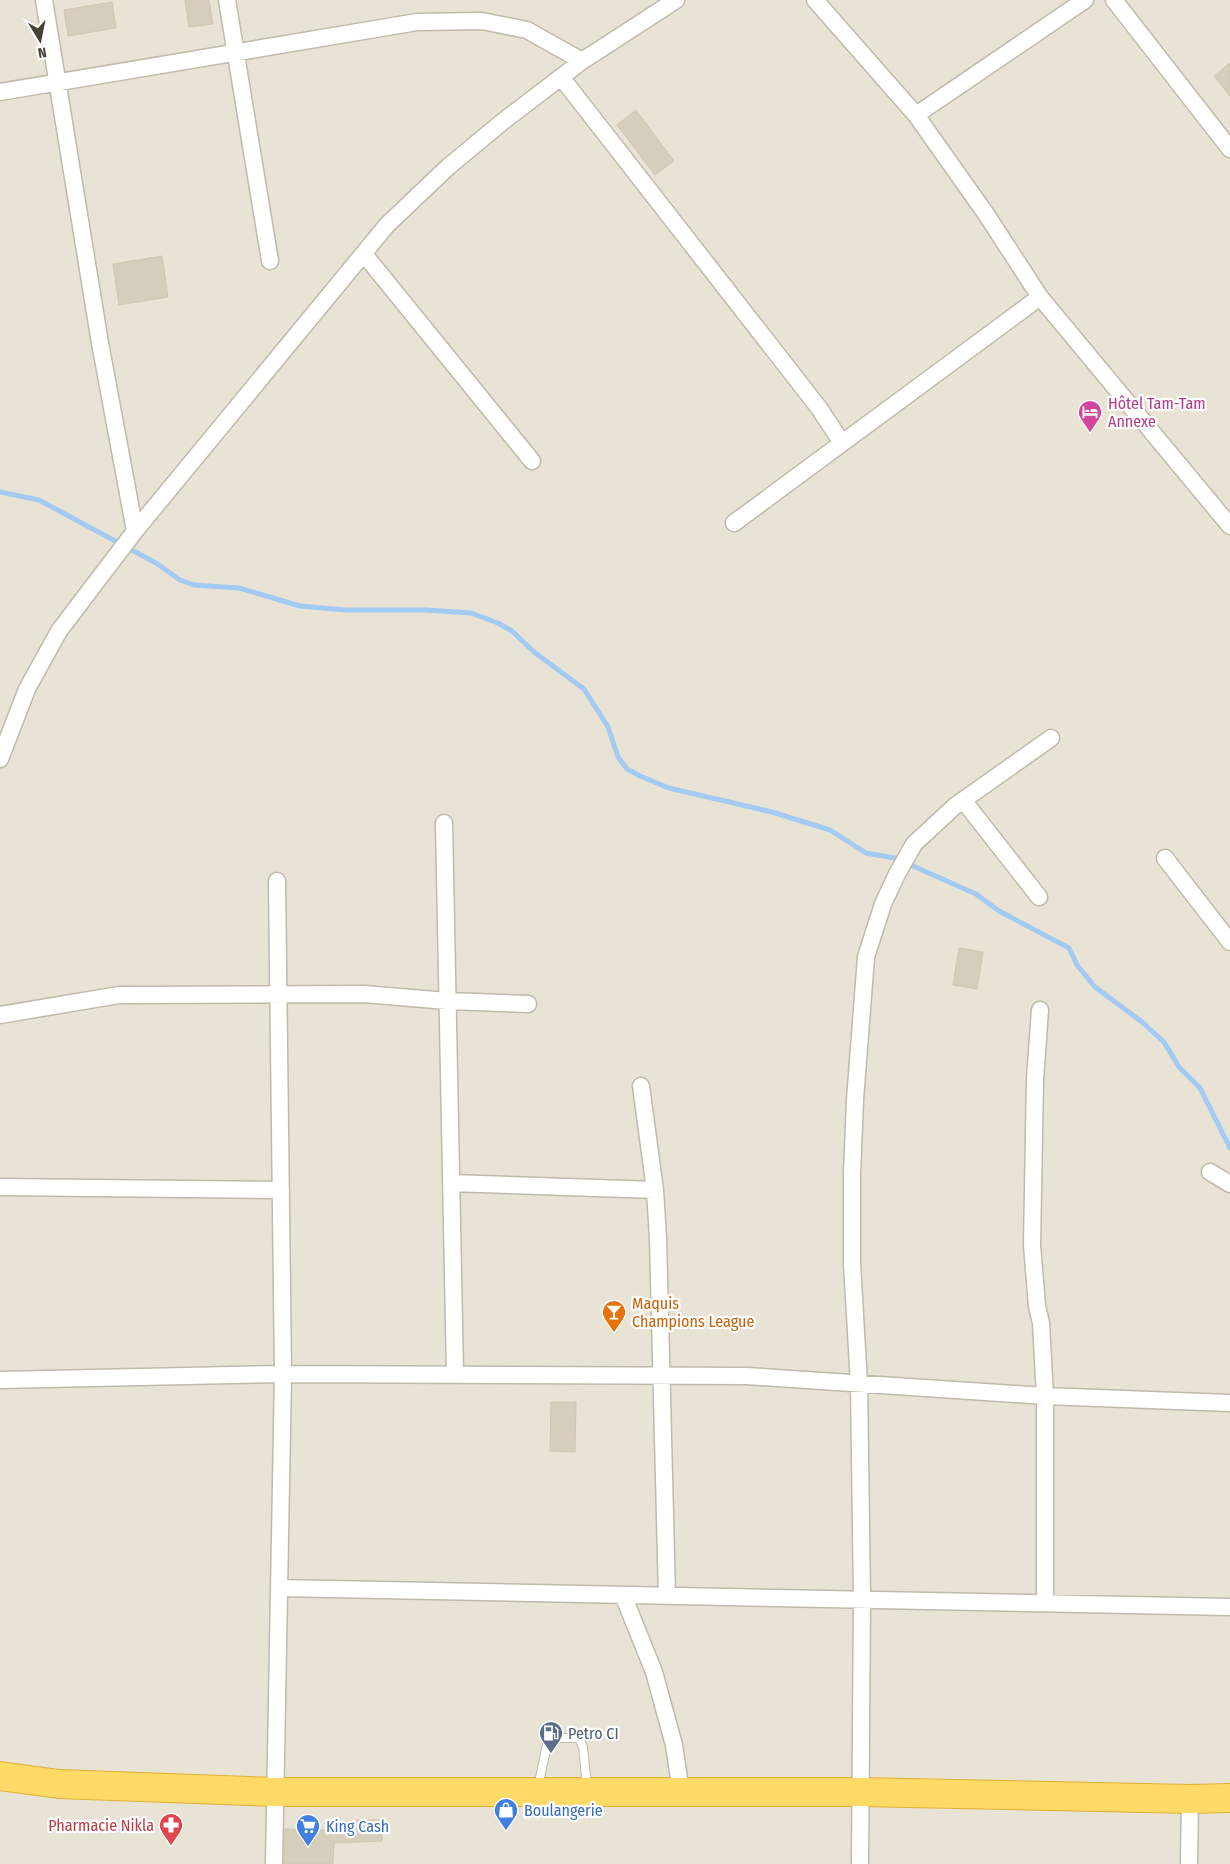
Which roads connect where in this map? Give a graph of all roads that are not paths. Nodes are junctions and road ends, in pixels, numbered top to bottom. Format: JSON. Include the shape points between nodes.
{"nodes":[{"id":1,"x":44,"y":0,"type":"edge"},
{"id":2,"x":227,"y":0,"type":"edge"},
{"id":3,"x":676,"y":0,"type":"edge"},
{"id":4,"x":815,"y":0,"type":"edge"},
{"id":5,"x":1085,"y":0,"type":"edge"},
{"id":6,"x":1114,"y":0,"type":"edge"},
{"id":7,"x":236,"y":50,"type":"junction"},
{"id":8,"x":582,"y":61,"type":"junction"},
{"id":9,"x":561,"y":77,"type":"junction"},
{"id":10,"x":56,"y":83,"type":"junction"},
{"id":11,"x":0,"y":92,"type":"edge"},
{"id":12,"x":916,"y":115,"type":"junction"},
{"id":13,"x":1230,"y":149,"type":"edge"},
{"id":14,"x":364,"y":254,"type":"junction"},
{"id":15,"x":270,"y":261,"type":"dead end"},
{"id":16,"x":1040,"y":297,"type":"junction"},
{"id":17,"x":842,"y":443,"type":"junction"},
{"id":18,"x":532,"y":460,"type":"dead end"},
{"id":19,"x":1228,"y":518,"type":"edge"},
{"id":20,"x":734,"y":523,"type":"dead end"},
{"id":21,"x":133,"y":533,"type":"junction"},
{"id":22,"x":1051,"y":738,"type":"dead end"},
{"id":23,"x":0,"y":759,"type":"edge"},
{"id":24,"x":963,"y":800,"type":"junction"},
{"id":25,"x":444,"y":823,"type":"dead end"},
{"id":26,"x":1165,"y":858,"type":"dead end"},
{"id":27,"x":277,"y":881,"type":"dead end"},
{"id":28,"x":1039,"y":897,"type":"dead end"},
{"id":29,"x":1230,"y":942,"type":"edge"},
{"id":30,"x":279,"y":996,"type":"junction"},
{"id":31,"x":448,"y":1001,"type":"junction"},
{"id":32,"x":528,"y":1004,"type":"dead end"},
{"id":33,"x":1040,"y":1010,"type":"dead end"},
{"id":34,"x":0,"y":1015,"type":"edge"},
{"id":35,"x":641,"y":1086,"type":"dead end"},
{"id":36,"x":1210,"y":1172,"type":"dead end"},
{"id":37,"x":451,"y":1183,"type":"junction"},
{"id":38,"x":1230,"y":1184,"type":"edge"},
{"id":39,"x":0,"y":1188,"type":"edge"},
{"id":40,"x":281,"y":1190,"type":"junction"},
{"id":41,"x":654,"y":1190,"type":"junction"},
{"id":42,"x":282,"y":1374,"type":"junction"},
{"id":43,"x":455,"y":1374,"type":"junction"},
{"id":44,"x":662,"y":1377,"type":"junction"},
{"id":45,"x":0,"y":1380,"type":"edge"},
{"id":46,"x":858,"y":1383,"type":"junction"},
{"id":47,"x":1045,"y":1396,"type":"junction"},
{"id":48,"x":1230,"y":1403,"type":"edge"},
{"id":49,"x":280,"y":1588,"type":"junction"},
{"id":50,"x":622,"y":1595,"type":"junction"},
{"id":51,"x":667,"y":1596,"type":"junction"},
{"id":52,"x":862,"y":1598,"type":"junction"},
{"id":53,"x":1045,"y":1603,"type":"junction"},
{"id":54,"x":1230,"y":1607,"type":"edge"},
{"id":55,"x":0,"y":1776,"type":"edge"},
{"id":56,"x":275,"y":1792,"type":"junction"},
{"id":57,"x":537,"y":1792,"type":"junction"},
{"id":58,"x":587,"y":1792,"type":"junction"},
{"id":59,"x":681,"y":1792,"type":"junction"},
{"id":60,"x":860,"y":1792,"type":"junction"},
{"id":61,"x":1230,"y":1798,"type":"edge"},
{"id":62,"x":1190,"y":1799,"type":"junction"},
{"id":63,"x":274,"y":1864,"type":"edge"},
{"id":64,"x":860,"y":1864,"type":"edge"},
{"id":65,"x":1189,"y":1864,"type":"edge"}],
"edges":[{"from":1,"to":10,"type":"street"},
{"from":2,"to":7,"type":"street"},
{"from":3,"to":8,"type":"street"},
{"from":4,"to":12,"type":"street"},
{"from":5,"to":12,"type":"street"},
{"from":6,"to":13,"type":"street"},
{"from":7,"to":8,"type":"street","via":[[417,22],[482,21],[527,30]]},
{"from":7,"to":10,"type":"street"},
{"from":7,"to":15,"type":"street"},
{"from":8,"to":9,"type":"street"},
{"from":9,"to":14,"type":"street","via":[[448,167],[387,225]]},
{"from":9,"to":17,"type":"street","via":[[819,408]]},
{"from":10,"to":11,"type":"street"},
{"from":10,"to":21,"type":"street"},
{"from":12,"to":16,"type":"street"},
{"from":14,"to":18,"type":"street"},
{"from":14,"to":21,"type":"street"},
{"from":16,"to":17,"type":"street"},
{"from":16,"to":19,"type":"street"},
{"from":17,"to":20,"type":"street"},
{"from":21,"to":23,"type":"street","via":[[60,631],[26,689]]},
{"from":22,"to":24,"type":"street"},
{"from":24,"to":28,"type":"street"},
{"from":24,"to":46,"type":"street","via":[[914,844],[884,904],[866,957],[852,1174],[852,1264]]},
{"from":25,"to":31,"type":"street"},
{"from":26,"to":29,"type":"street"},
{"from":27,"to":30,"type":"street"},
{"from":30,"to":31,"type":"street","via":[[364,994]]},
{"from":30,"to":34,"type":"street","via":[[119,995]]},
{"from":30,"to":40,"type":"street"},
{"from":31,"to":32,"type":"street"},
{"from":31,"to":37,"type":"street"},
{"from":33,"to":47,"type":"street","via":[[1032,1245]]},
{"from":35,"to":41,"type":"street"},
{"from":36,"to":38,"type":"street"},
{"from":37,"to":41,"type":"street"},
{"from":37,"to":43,"type":"street"},
{"from":39,"to":40,"type":"street"},
{"from":40,"to":42,"type":"street"},
{"from":41,"to":44,"type":"street"},
{"from":42,"to":43,"type":"street"},
{"from":42,"to":45,"type":"street"},
{"from":42,"to":49,"type":"street"},
{"from":43,"to":44,"type":"street"},
{"from":44,"to":46,"type":"street","via":[[747,1376]]},
{"from":44,"to":51,"type":"street"},
{"from":46,"to":47,"type":"street"},
{"from":46,"to":52,"type":"street"},
{"from":47,"to":48,"type":"street"},
{"from":47,"to":53,"type":"street"},
{"from":49,"to":50,"type":"street"},
{"from":49,"to":56,"type":"street"},
{"from":50,"to":51,"type":"street"},
{"from":50,"to":59,"type":"street","via":[[654,1672],[674,1745]]},
{"from":51,"to":52,"type":"street"},
{"from":52,"to":53,"type":"street"},
{"from":52,"to":60,"type":"street"},
{"from":53,"to":54,"type":"street"},
{"from":55,"to":56,"type":"highway","via":[[59,1784]]},
{"from":56,"to":57,"type":"highway"},
{"from":56,"to":63,"type":"street"},
{"from":57,"to":58,"type":"highway"},
{"from":57,"to":58,"type":"lane","via":[[548,1740],[579,1738],[583,1747]]},
{"from":58,"to":59,"type":"highway"},
{"from":59,"to":60,"type":"highway"},
{"from":60,"to":62,"type":"highway"},
{"from":60,"to":64,"type":"street"},
{"from":61,"to":62,"type":"highway"},
{"from":62,"to":65,"type":"street"}]}
